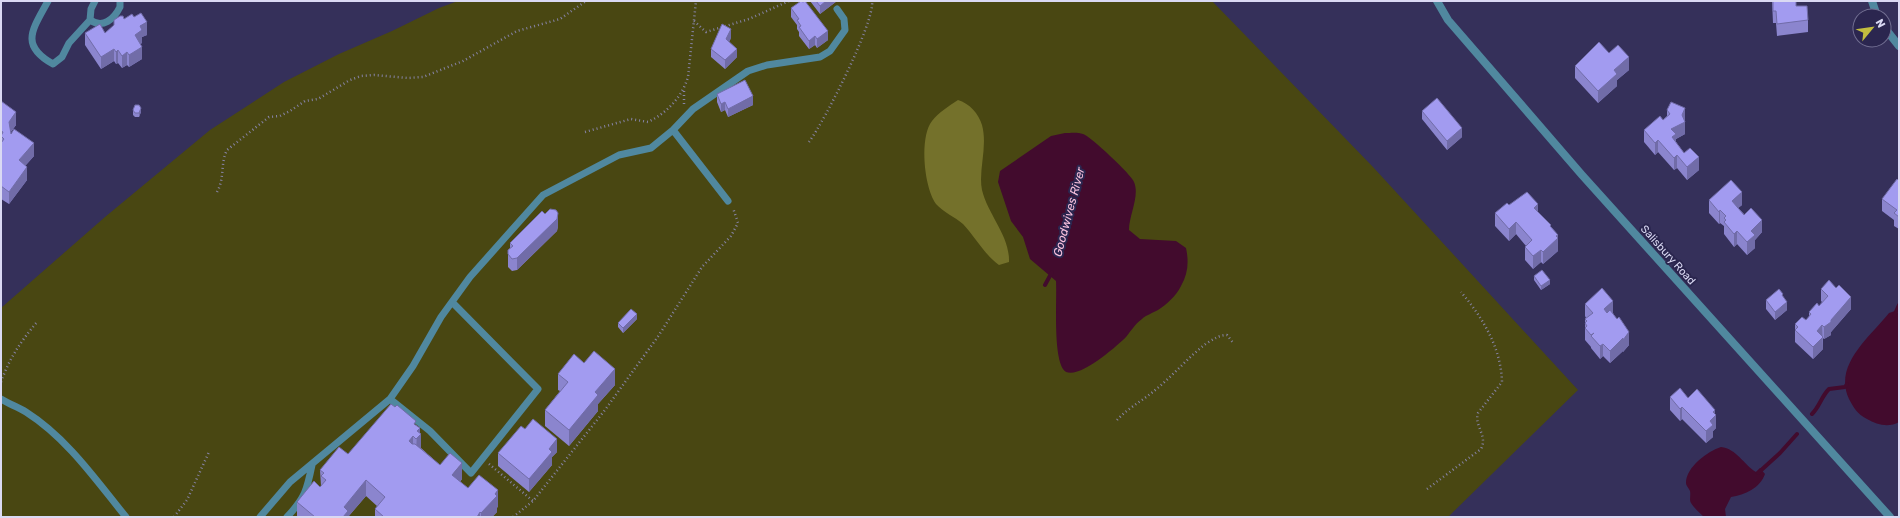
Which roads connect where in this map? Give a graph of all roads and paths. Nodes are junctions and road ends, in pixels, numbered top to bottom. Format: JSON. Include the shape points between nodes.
{"nodes":[{"id":1,"x":48,"y":1,"type":"edge"},
{"id":2,"x":95,"y":1,"type":"edge"},
{"id":3,"x":120,"y":1,"type":"edge"},
{"id":4,"x":586,"y":1,"type":"edge"},
{"id":5,"x":696,"y":1,"type":"edge"},
{"id":6,"x":789,"y":1,"type":"edge"},
{"id":7,"x":872,"y":1,"type":"edge"},
{"id":8,"x":1437,"y":1,"type":"edge"},
{"id":9,"x":837,"y":9,"type":"dead end"},
{"id":10,"x":90,"y":20,"type":"junction"},
{"id":11,"x":694,"y":20,"type":"junction"},
{"id":12,"x":1892,"y":37,"type":"edge"},
{"id":13,"x":1899,"y":46,"type":"edge"},
{"id":14,"x":673,"y":130,"type":"junction"},
{"id":15,"x":585,"y":132,"type":"dead end"},
{"id":16,"x":809,"y":142,"type":"dead end"},
{"id":17,"x":217,"y":192,"type":"dead end"},
{"id":18,"x":728,"y":201,"type":"joint"},
{"id":19,"x":1461,"y":292,"type":"dead end"},
{"id":20,"x":452,"y":302,"type":"junction"},
{"id":21,"x":37,"y":322,"type":"dead end"},
{"id":22,"x":1234,"y":344,"type":"dead end"},
{"id":23,"x":1,"y":382,"type":"edge"},
{"id":24,"x":390,"y":399,"type":"junction"},
{"id":25,"x":1,"y":400,"type":"edge"},
{"id":26,"x":1117,"y":420,"type":"dead end"},
{"id":27,"x":209,"y":452,"type":"dead end"},
{"id":28,"x":482,"y":459,"type":"junction"},
{"id":29,"x":312,"y":465,"type":"junction"},
{"id":30,"x":1427,"y":489,"type":"dead end"},
{"id":31,"x":533,"y":501,"type":"junction"},
{"id":32,"x":126,"y":517,"type":"edge"},
{"id":33,"x":174,"y":517,"type":"edge"},
{"id":34,"x":260,"y":517,"type":"edge"},
{"id":35,"x":287,"y":517,"type":"edge"},
{"id":36,"x":513,"y":517,"type":"edge"},
{"id":37,"x":1890,"y":517,"type":"edge"}],
"edges":[{"from":1,"to":10,"type":"lane","via":[[34,27],[32,41],[40,57],[53,64],[62,57],[69,43]]},
{"from":2,"to":10,"type":"lane"},
{"from":3,"to":10,"type":"lane","via":[[120,7],[110,21],[98,24]]},
{"from":4,"to":17,"type":"path","via":[[560,19],[517,31],[439,72],[408,78],[362,76],[350,80],[318,99],[305,101],[280,116],[269,117],[228,150],[224,158],[222,184]]},
{"from":5,"to":11,"type":"path"},
{"from":6,"to":11,"type":"path","via":[[749,19],[706,32]]},
{"from":7,"to":16,"type":"path","via":[[871,15],[855,53],[818,130]]},
{"from":8,"to":37,"type":"street","name":"Salisbury Road","via":[[1448,20],[1582,175]]},
{"from":9,"to":14,"type":"lane","via":[[844,20],[845,30],[830,52],[820,57],[767,65],[748,71],[693,109]]},
{"from":11,"to":15,"type":"path","via":[[688,77],[684,89],[667,109],[648,122],[630,119]]},
{"from":12,"to":13,"type":"street"},
{"from":14,"to":18,"type":"lane"},
{"from":14,"to":20,"type":"lane","via":[[651,148],[619,155],[543,196],[470,276]]},
{"from":18,"to":31,"type":"path","via":[[735,210],[738,223],[731,236],[702,267],[659,334],[605,410]]},
{"from":19,"to":30,"type":"path","via":[[1479,315],[1497,350],[1502,382],[1476,419],[1484,445]]},
{"from":20,"to":24,"type":"lane","via":[[440,317],[413,366]]},
{"from":20,"to":28,"type":"lane","via":[[538,389]]},
{"from":21,"to":23,"type":"path","via":[[10,359]]},
{"from":22,"to":26,"type":"path","via":[[1227,335],[1206,344],[1154,392],[1124,412]]},
{"from":24,"to":28,"type":"lane","via":[[430,431],[471,473]]},
{"from":24,"to":29,"type":"lane"},
{"from":25,"to":32,"type":"lane","via":[[26,412],[55,434]]},
{"from":27,"to":33,"type":"path","via":[[187,500]]},
{"from":28,"to":31,"type":"path"},
{"from":29,"to":34,"type":"lane","via":[[290,482]]},
{"from":29,"to":35,"type":"lane","via":[[306,493],[300,504]]},
{"from":31,"to":36,"type":"path"}]}
